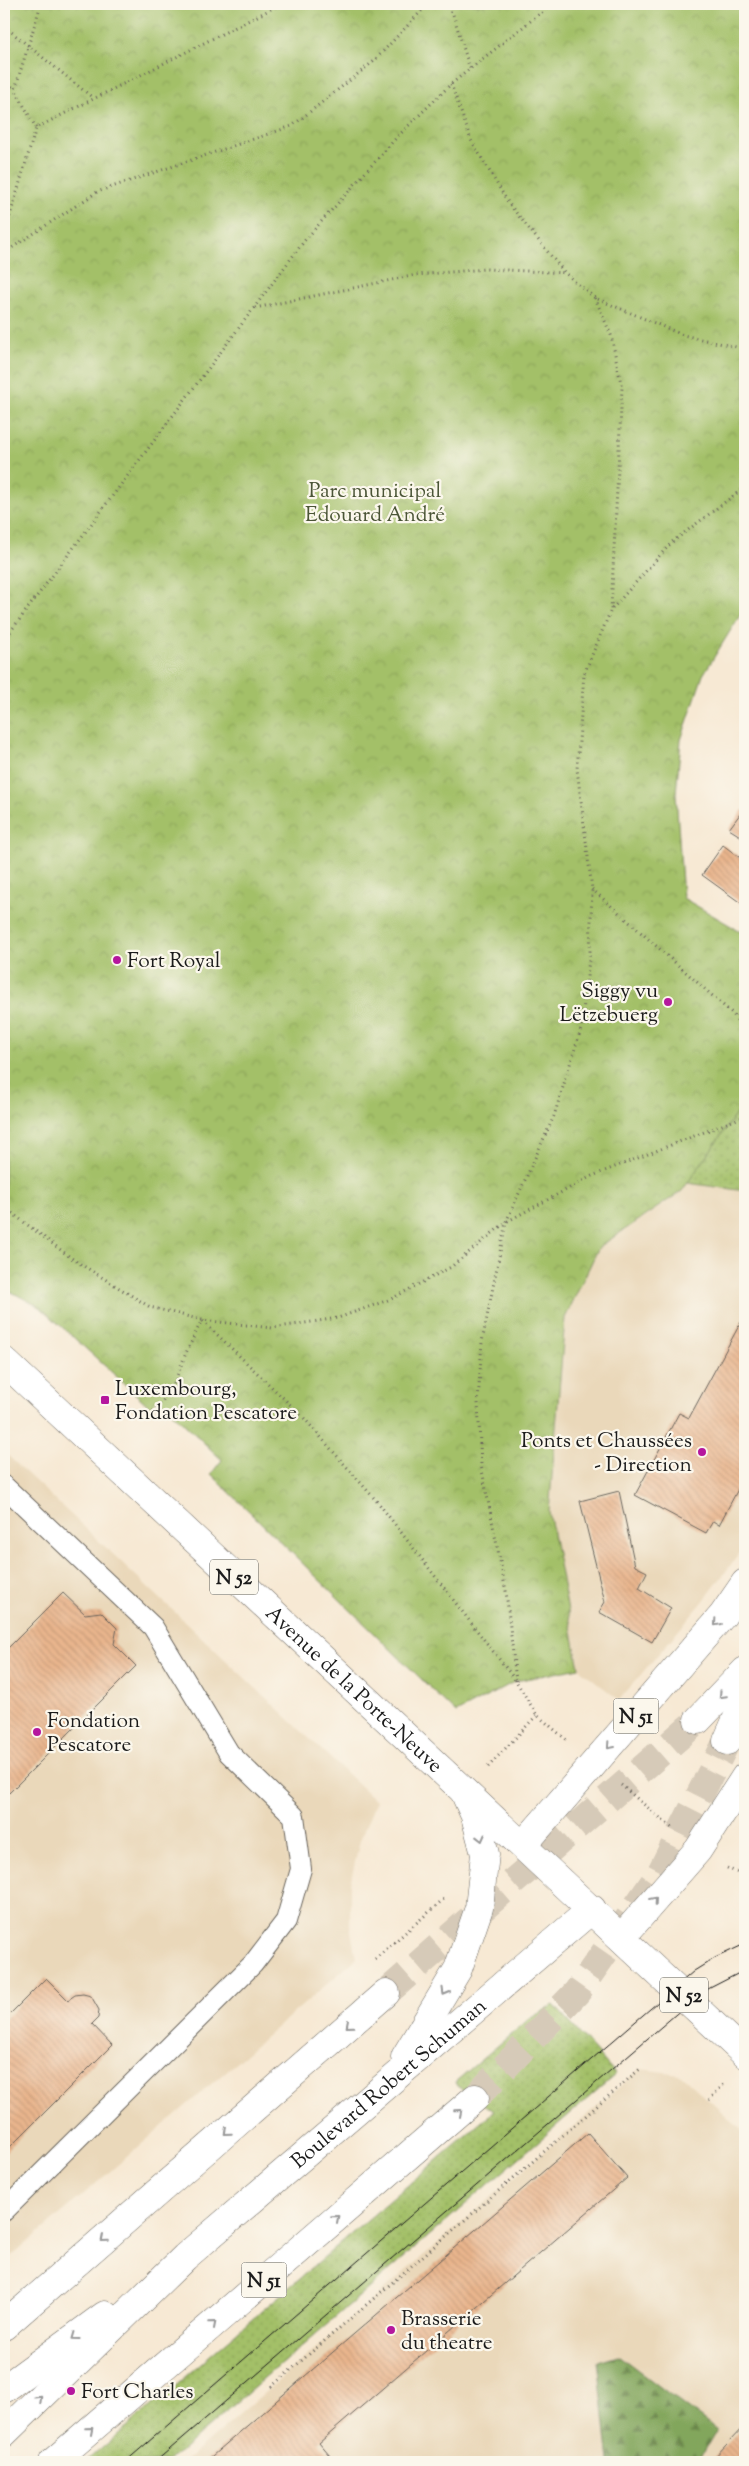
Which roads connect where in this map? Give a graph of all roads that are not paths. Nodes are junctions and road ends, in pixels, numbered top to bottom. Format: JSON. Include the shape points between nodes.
{"nodes":[{"id":1,"x":4,"y":1362,"type":"edge"},
{"id":2,"x":4,"y":1486,"type":"edge"},
{"id":3,"x":745,"y":1584,"type":"edge"},
{"id":4,"x":745,"y":1670,"type":"edge"},
{"id":5,"x":745,"y":1700,"type":"edge"},
{"id":6,"x":698,"y":1720,"type":"tunnel mouth"},
{"id":7,"x":727,"y":1740,"type":"tunnel mouth"},
{"id":8,"x":745,"y":1777,"type":"edge"},
{"id":9,"x":464,"y":1792,"type":"junction"},
{"id":10,"x":523,"y":1845,"type":"junction"},
{"id":11,"x":592,"y":1909,"type":"junction"},
{"id":12,"x":622,"y":1937,"type":"junction"},
{"id":13,"x":386,"y":1993,"type":"tunnel mouth"},
{"id":14,"x":745,"y":2054,"type":"edge"},
{"id":15,"x":388,"y":2083,"type":"junction"},
{"id":16,"x":475,"y":2098,"type":"tunnel mouth"},
{"id":17,"x":4,"y":2211,"type":"edge"},
{"id":18,"x":185,"y":2256,"type":"junction"},
{"id":19,"x":4,"y":2326,"type":"edge"},
{"id":20,"x":4,"y":2389,"type":"edge"},
{"id":21,"x":4,"y":2433,"type":"edge"},
{"id":22,"x":53,"y":2462,"type":"edge"}],
"edges":[{"from":1,"to":9,"type":"main road","name":"Avenue de la Porte-Neuve","number":"N 52"},
{"from":2,"to":17,"type":"lane","via":[[153,1627],[229,1753],[294,1816],[301,1869],[286,1921],[253,1964]]},
{"from":3,"to":10,"type":"main road","number":"N 51","one_way":true,"via":[[724,1615]]},
{"from":4,"to":6,"type":"main road","one_way":true},
{"from":5,"to":7,"type":"main road"},
{"from":12,"to":8,"type":"main road","one_way":true,"via":[[709,1857]]},
{"from":9,"to":10,"type":"main road","number":"N 52"},
{"from":9,"to":15,"type":"main road","one_way":true,"via":[[475,1816],[485,1854],[479,1908],[458,1969]]},
{"from":10,"to":11,"type":"main road","number":"N 52"},
{"from":11,"to":12,"type":"main road","number":"N 52"},
{"from":11,"to":15,"type":"main road","name":"Boulevard Robert Schuman"},
{"from":12,"to":14,"type":"main road","number":"N 52"},
{"from":13,"to":19,"type":"main road","one_way":true},
{"from":15,"to":18,"type":"main road","name":"Boulevard Robert Schuman"},
{"from":22,"to":16,"type":"main road","number":"N 51","one_way":true},
{"from":18,"to":20,"type":"main road","name":"Boulevard Robert Schuman","one_way":true},
{"from":21,"to":18,"type":"main road","name":"Boulevard Robert Schuman","one_way":true}]}
